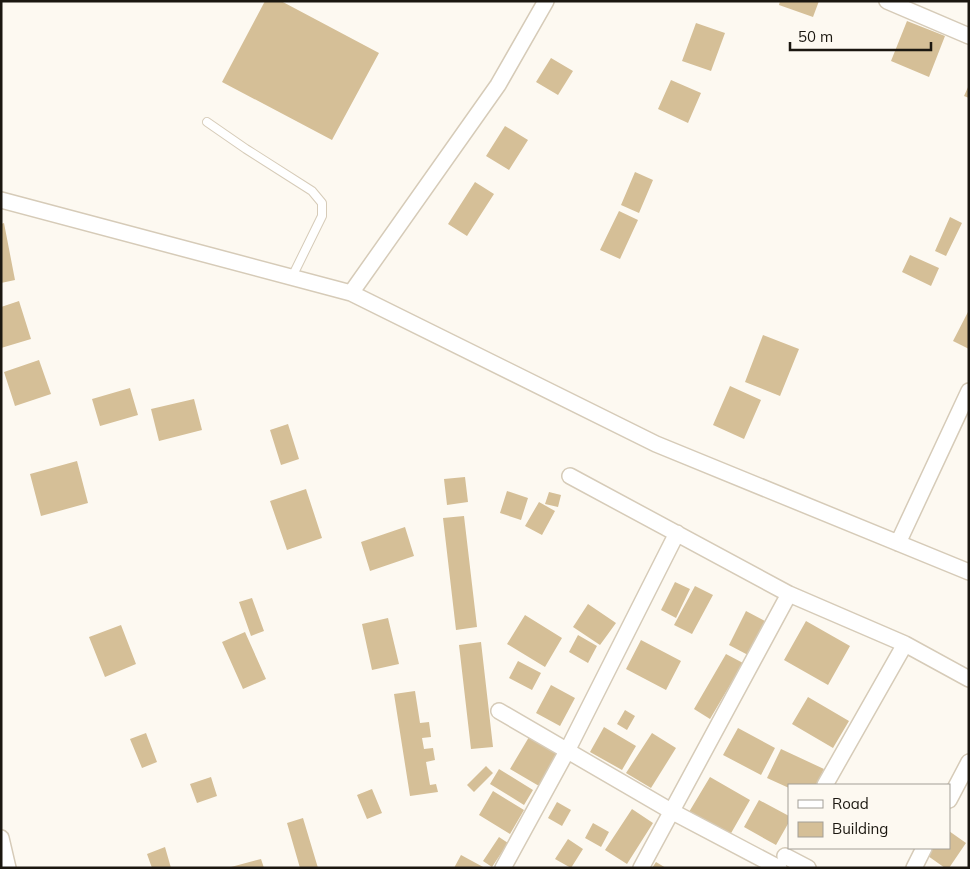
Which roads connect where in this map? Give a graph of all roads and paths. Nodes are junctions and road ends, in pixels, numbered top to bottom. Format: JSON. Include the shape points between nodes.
{"nodes":[{"id":1,"x":546,"y":1,"type":"edge"},
{"id":2,"x":887,"y":1,"type":"edge"},
{"id":3,"x":969,"y":36,"type":"edge"},
{"id":4,"x":207,"y":122,"type":"dead end"},
{"id":5,"x":1,"y":200,"type":"edge"},
{"id":6,"x":292,"y":277,"type":"junction"},
{"id":7,"x":351,"y":293,"type":"junction"},
{"id":8,"x":969,"y":391,"type":"edge"},
{"id":9,"x":570,"y":476,"type":"dead end"},
{"id":10,"x":677,"y":533,"type":"junction"},
{"id":11,"x":898,"y":543,"type":"junction"},
{"id":12,"x":969,"y":572,"type":"edge"},
{"id":13,"x":789,"y":594,"type":"junction"},
{"id":14,"x":905,"y":644,"type":"junction"},
{"id":15,"x":969,"y":679,"type":"edge"},
{"id":16,"x":499,"y":711,"type":"dead end"},
{"id":17,"x":567,"y":751,"type":"junction"},
{"id":18,"x":969,"y":762,"type":"edge"},
{"id":19,"x":826,"y":784,"type":"edge"},
{"id":20,"x":950,"y":798,"type":"edge"},
{"id":21,"x":671,"y":811,"type":"junction"},
{"id":22,"x":1,"y":838,"type":"edge"},
{"id":23,"x":924,"y":849,"type":"edge"},
{"id":24,"x":784,"y":860,"type":"edge"},
{"id":25,"x":8,"y":868,"type":"edge"},
{"id":26,"x":503,"y":868,"type":"edge"},
{"id":27,"x":641,"y":868,"type":"edge"},
{"id":28,"x":808,"y":868,"type":"edge"},
{"id":29,"x":914,"y":868,"type":"edge"}],
"edges":[{"from":1,"to":7,"type":"street","via":[[498,85]]},
{"from":2,"to":3,"type":"street"},
{"from":4,"to":6,"type":"lane","via":[[312,191],[322,203],[322,216]]},
{"from":5,"to":6,"type":"street"},
{"from":6,"to":7,"type":"street"},
{"from":7,"to":11,"type":"street","via":[[656,444]]},
{"from":8,"to":11,"type":"street"},
{"from":9,"to":10,"type":"street"},
{"from":10,"to":13,"type":"street"},
{"from":10,"to":17,"type":"street"},
{"from":11,"to":12,"type":"street"},
{"from":13,"to":14,"type":"street"},
{"from":13,"to":21,"type":"street"},
{"from":14,"to":15,"type":"street"},
{"from":14,"to":19,"type":"street"},
{"from":16,"to":17,"type":"street"},
{"from":17,"to":21,"type":"street"},
{"from":17,"to":26,"type":"street"},
{"from":18,"to":20,"type":"street"},
{"from":21,"to":24,"type":"street"},
{"from":21,"to":27,"type":"street"},
{"from":22,"to":25,"type":"street"},
{"from":23,"to":29,"type":"street"},
{"from":24,"to":28,"type":"street"}]}
